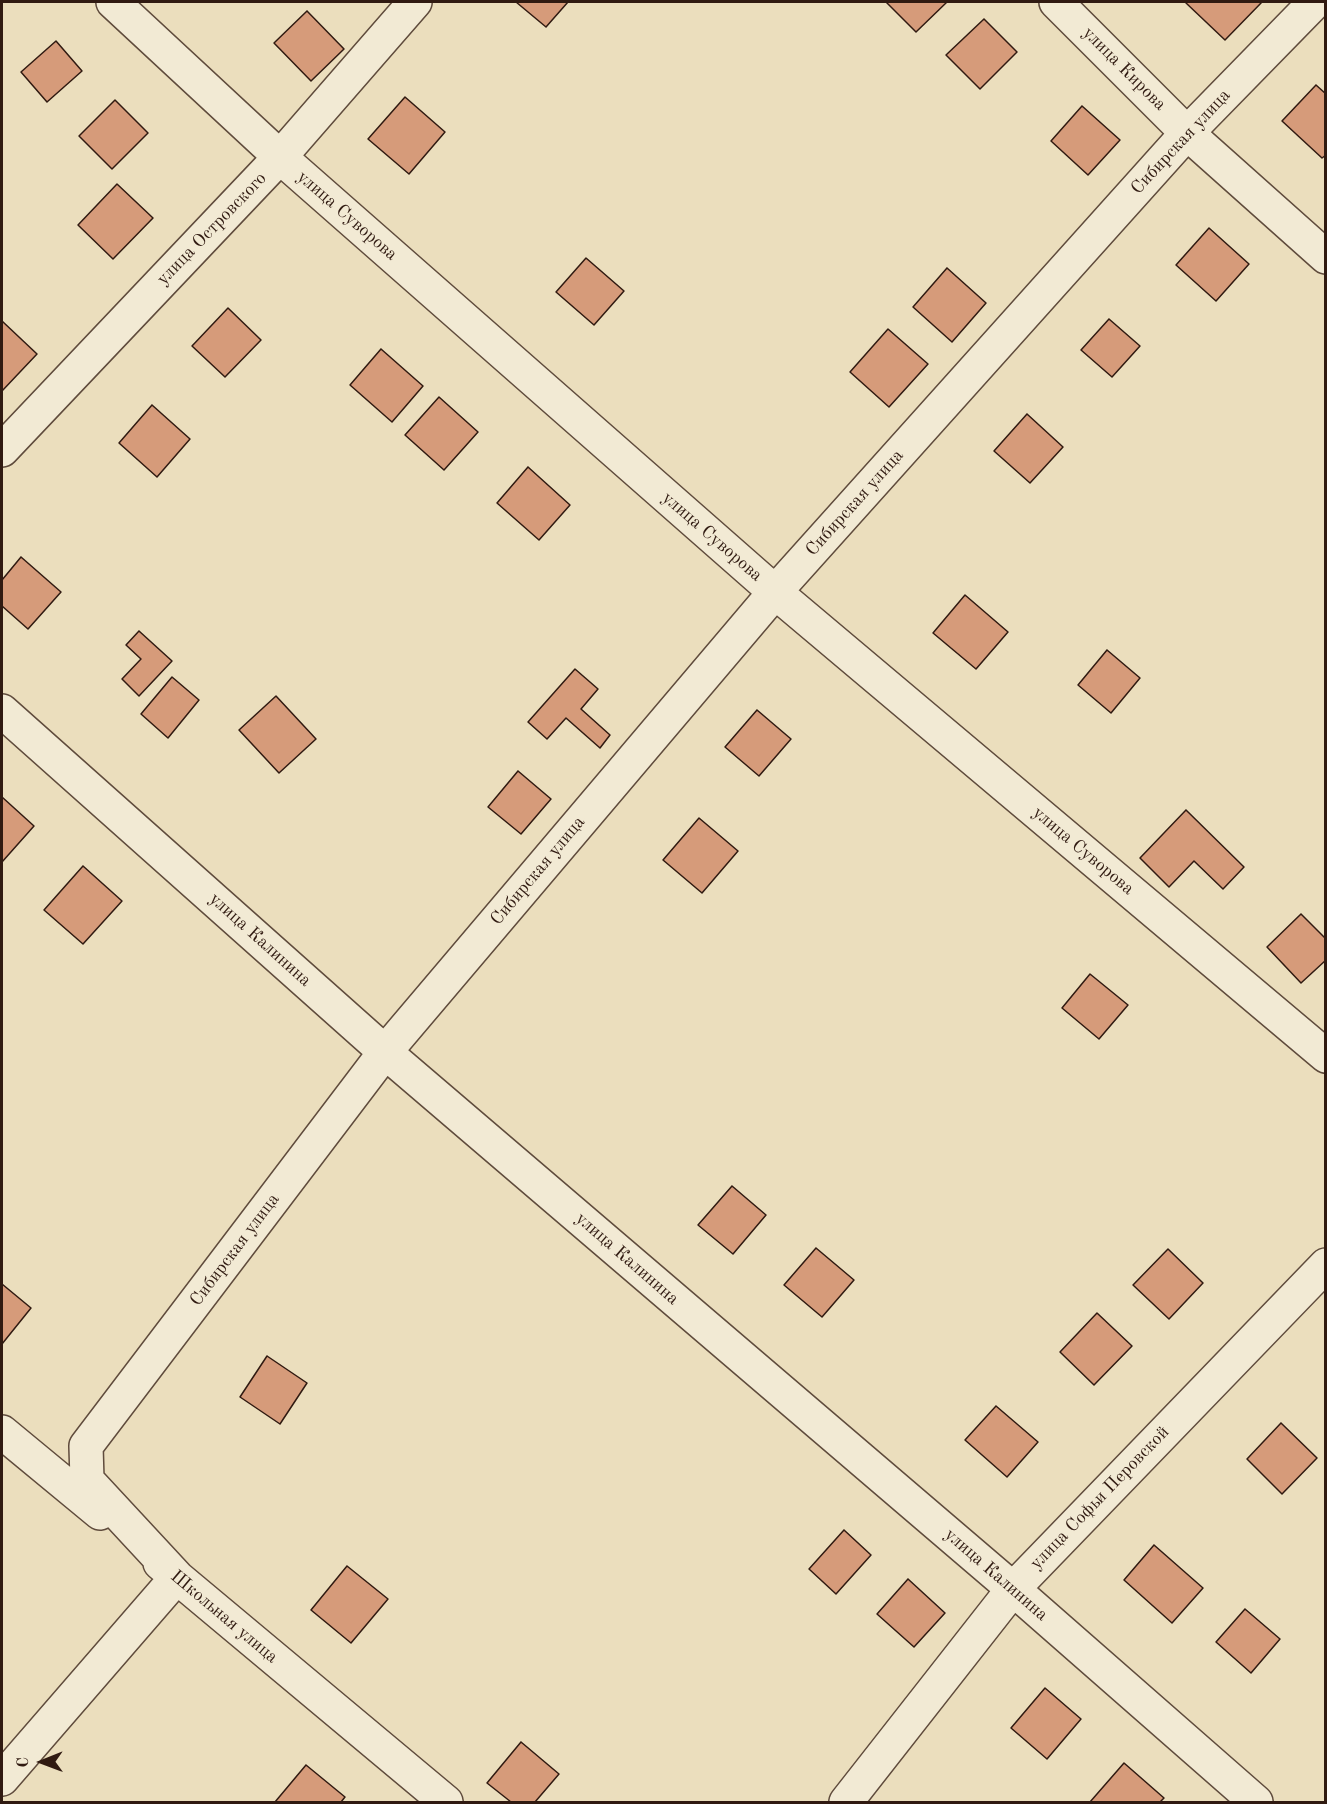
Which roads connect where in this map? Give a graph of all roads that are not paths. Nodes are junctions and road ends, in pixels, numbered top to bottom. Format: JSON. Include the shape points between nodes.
{"nodes":[{"id":1,"x":113,"y":2,"type":"edge"},
{"id":2,"x":415,"y":2,"type":"edge"},
{"id":3,"x":1056,"y":2,"type":"edge"},
{"id":4,"x":1315,"y":2,"type":"edge"},
{"id":5,"x":1187,"y":133,"type":"junction"},
{"id":6,"x":280,"y":157,"type":"junction"},
{"id":7,"x":1326,"y":257,"type":"edge"},
{"id":8,"x":2,"y":450,"type":"edge"},
{"id":9,"x":775,"y":592,"type":"junction"},
{"id":10,"x":2,"y":711,"type":"edge"},
{"id":11,"x":385,"y":1052,"type":"junction"},
{"id":12,"x":1326,"y":1056,"type":"edge"},
{"id":13,"x":1326,"y":1265,"type":"edge"},
{"id":14,"x":2,"y":1432,"type":"edge"},
{"id":15,"x":177,"y":1577,"type":"junction"},
{"id":16,"x":1013,"y":1589,"type":"junction"},
{"id":17,"x":2,"y":1779,"type":"edge"},
{"id":18,"x":446,"y":1803,"type":"edge"},
{"id":19,"x":846,"y":1803,"type":"edge"},
{"id":20,"x":1256,"y":1803,"type":"edge"}],
"edges":[{"from":1,"to":6,"type":"street","name":"улица Суворова"},
{"from":2,"to":6,"type":"street","name":"улица Островского"},
{"from":3,"to":5,"type":"street","name":"улица Кирова"},
{"from":4,"to":5,"type":"street","name":"Сибирская улица"},
{"from":5,"to":7,"type":"street","name":"улица Кирова"},
{"from":5,"to":9,"type":"street","name":"Сибирская улица"},
{"from":6,"to":8,"type":"street","name":"улица Островского"},
{"from":6,"to":9,"type":"street","name":"улица Суворова"},
{"from":9,"to":11,"type":"street","name":"Сибирская улица"},
{"from":9,"to":12,"type":"street","name":"улица Суворова"},
{"from":10,"to":11,"type":"street","name":"улица Калинина"},
{"from":11,"to":15,"type":"street","name":"Сибирская улица","via":[[86,1446],[87,1480]]},
{"from":11,"to":16,"type":"street","name":"улица Калинина"},
{"from":13,"to":16,"type":"street","name":"улица Софьи Перовской"},
{"from":14,"to":15,"type":"street","name":"Школьная улица"},
{"from":15,"to":17,"type":"street"},
{"from":15,"to":18,"type":"street","name":"Школьная улица"},
{"from":16,"to":19,"type":"street","name":"улица Софьи Перовской"},
{"from":16,"to":20,"type":"street","name":"улица Калинина"}]}
